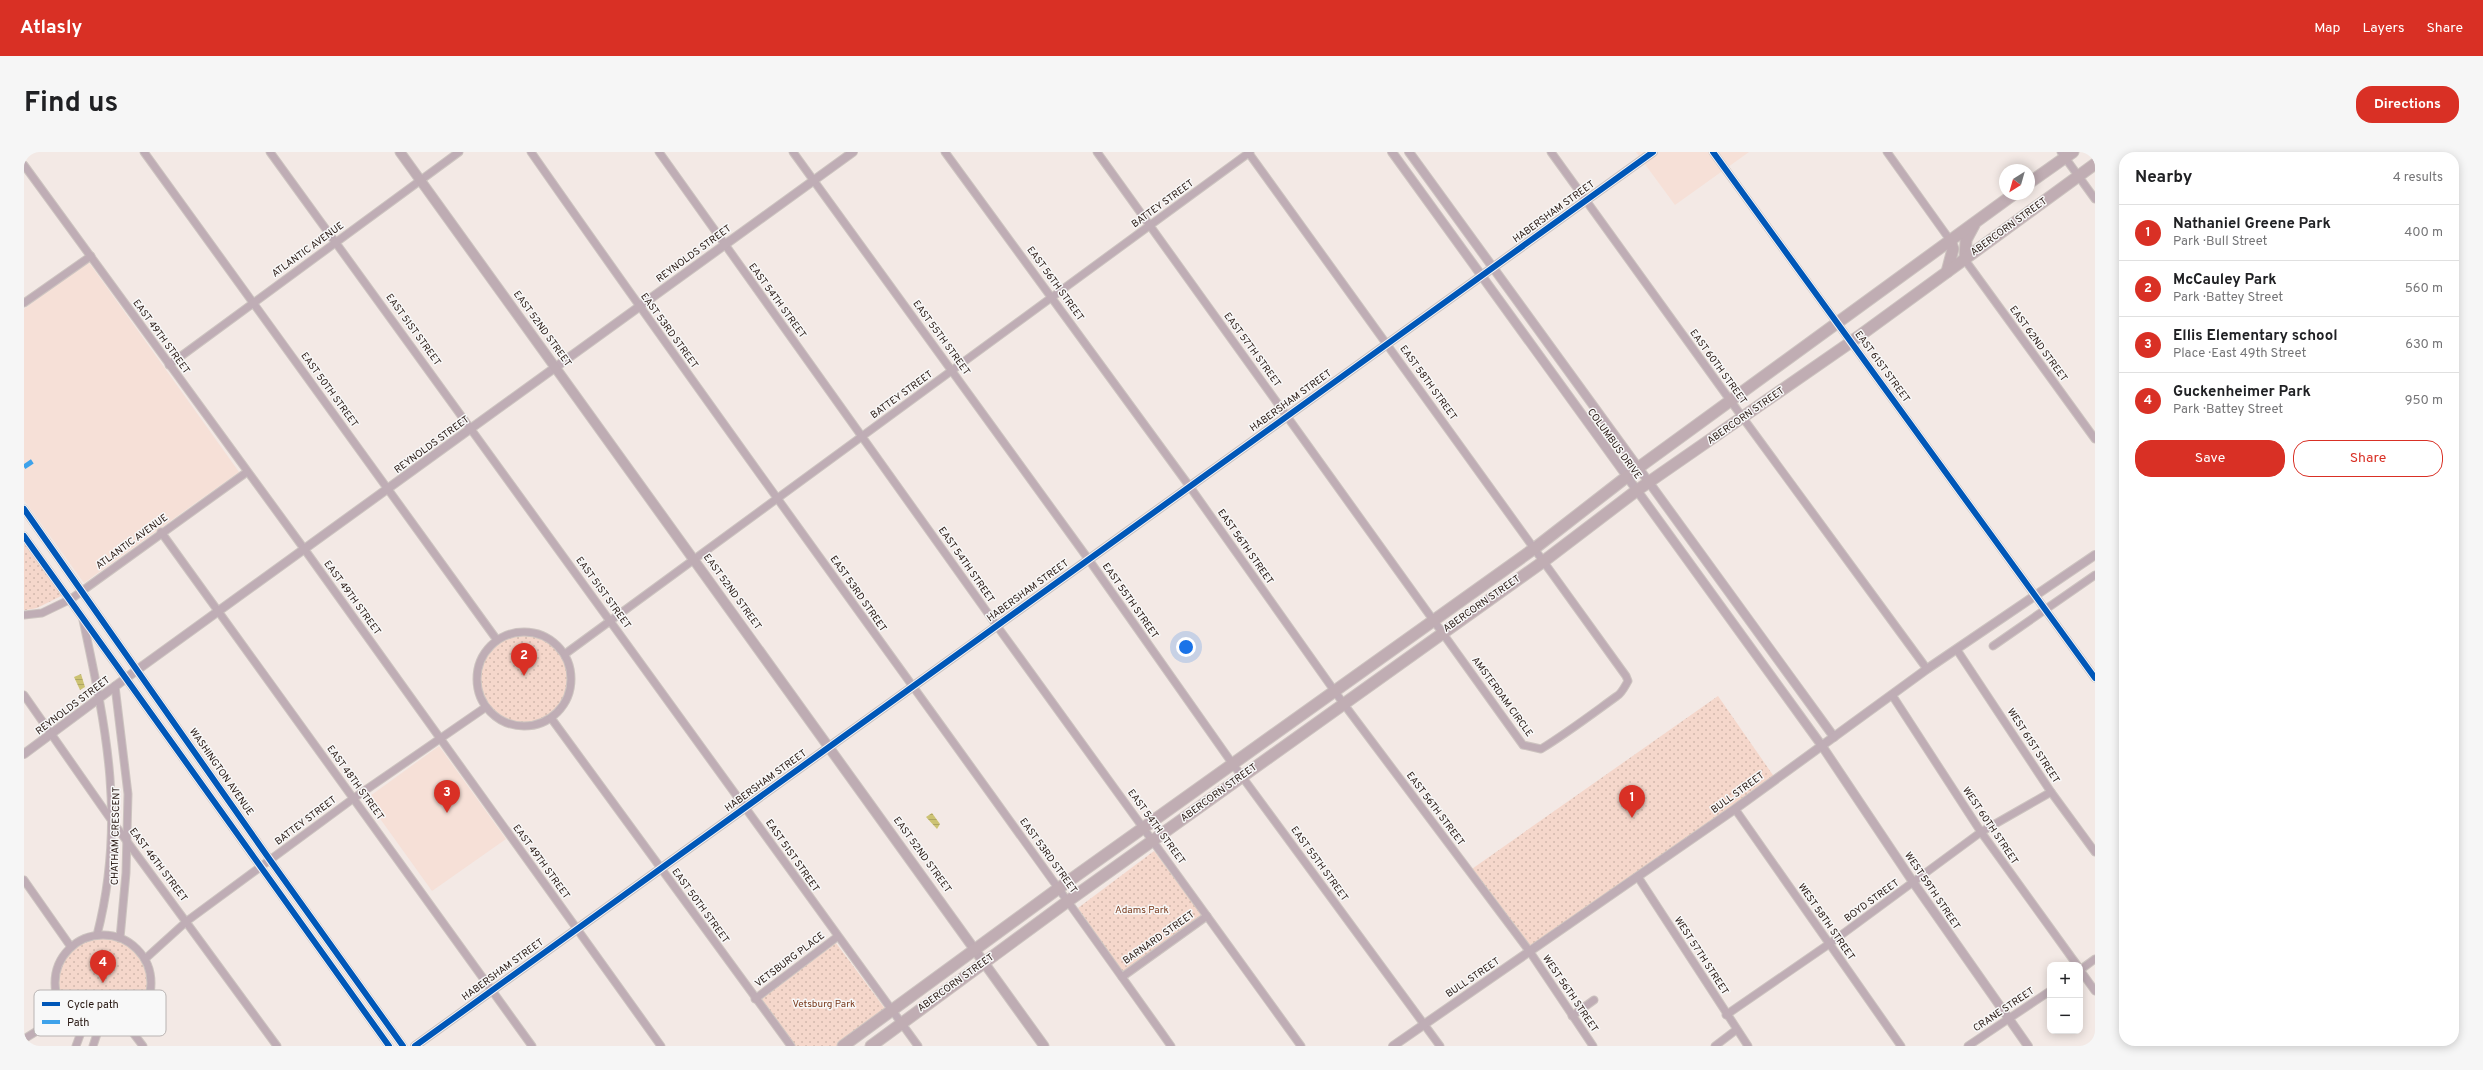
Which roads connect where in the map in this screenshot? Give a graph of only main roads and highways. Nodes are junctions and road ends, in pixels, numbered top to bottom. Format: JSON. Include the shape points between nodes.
{"nodes":[{"id":1,"x":400,"y":152,"type":"edge"},
{"id":2,"x":2066,"y":154,"type":"edge"},
{"id":3,"x":2095,"y":164,"type":"edge"},
{"id":4,"x":2035,"y":178,"type":"edge"},
{"id":5,"x":2006,"y":200,"type":"edge"},
{"id":6,"x":1976,"y":221,"type":"junction"},
{"id":7,"x":1950,"y":240,"type":"junction"},
{"id":8,"x":1965,"y":260,"type":"junction"},
{"id":9,"x":1947,"y":272,"type":"junction"},
{"id":10,"x":976,"y":949,"type":"junction"},
{"id":11,"x":985,"y":962,"type":"junction"},
{"id":12,"x":1040,"y":1045,"type":"edge"},
{"id":13,"x":843,"y":1046,"type":"edge"},
{"id":14,"x":871,"y":1046,"type":"edge"}],
"edges":[{"from":1,"to":10,"type":"main road","name":"EAST 52ND STREET"},
{"from":2,"to":4,"type":"main road"},
{"from":3,"to":8,"type":"main road","name":"ABERCORN STREET"},
{"from":5,"to":6,"type":"main road","name":"ABERCORN STREET"},
{"from":6,"to":7,"type":"main road","name":"ABERCORN STREET"},
{"from":6,"to":8,"type":"main road","via":[[1966,240]]},
{"from":7,"to":9,"type":"main road","via":[[1953,249]]},
{"from":7,"to":10,"type":"main road","name":"ABERCORN STREET","via":[[1638,468],[1535,548],[1232,762]]},
{"from":8,"to":9,"type":"main road","name":"ABERCORN STREET"},
{"from":9,"to":11,"type":"main road","name":"ABERCORN STREET","via":[[1636,491],[1544,561]]},
{"from":10,"to":11,"type":"main road","name":"EAST 52ND STREET"},
{"from":10,"to":13,"type":"main road","name":"ABERCORN STREET"},
{"from":11,"to":12,"type":"main road","name":"EAST 52ND STREET"},
{"from":11,"to":14,"type":"main road","name":"ABERCORN STREET"}]}
